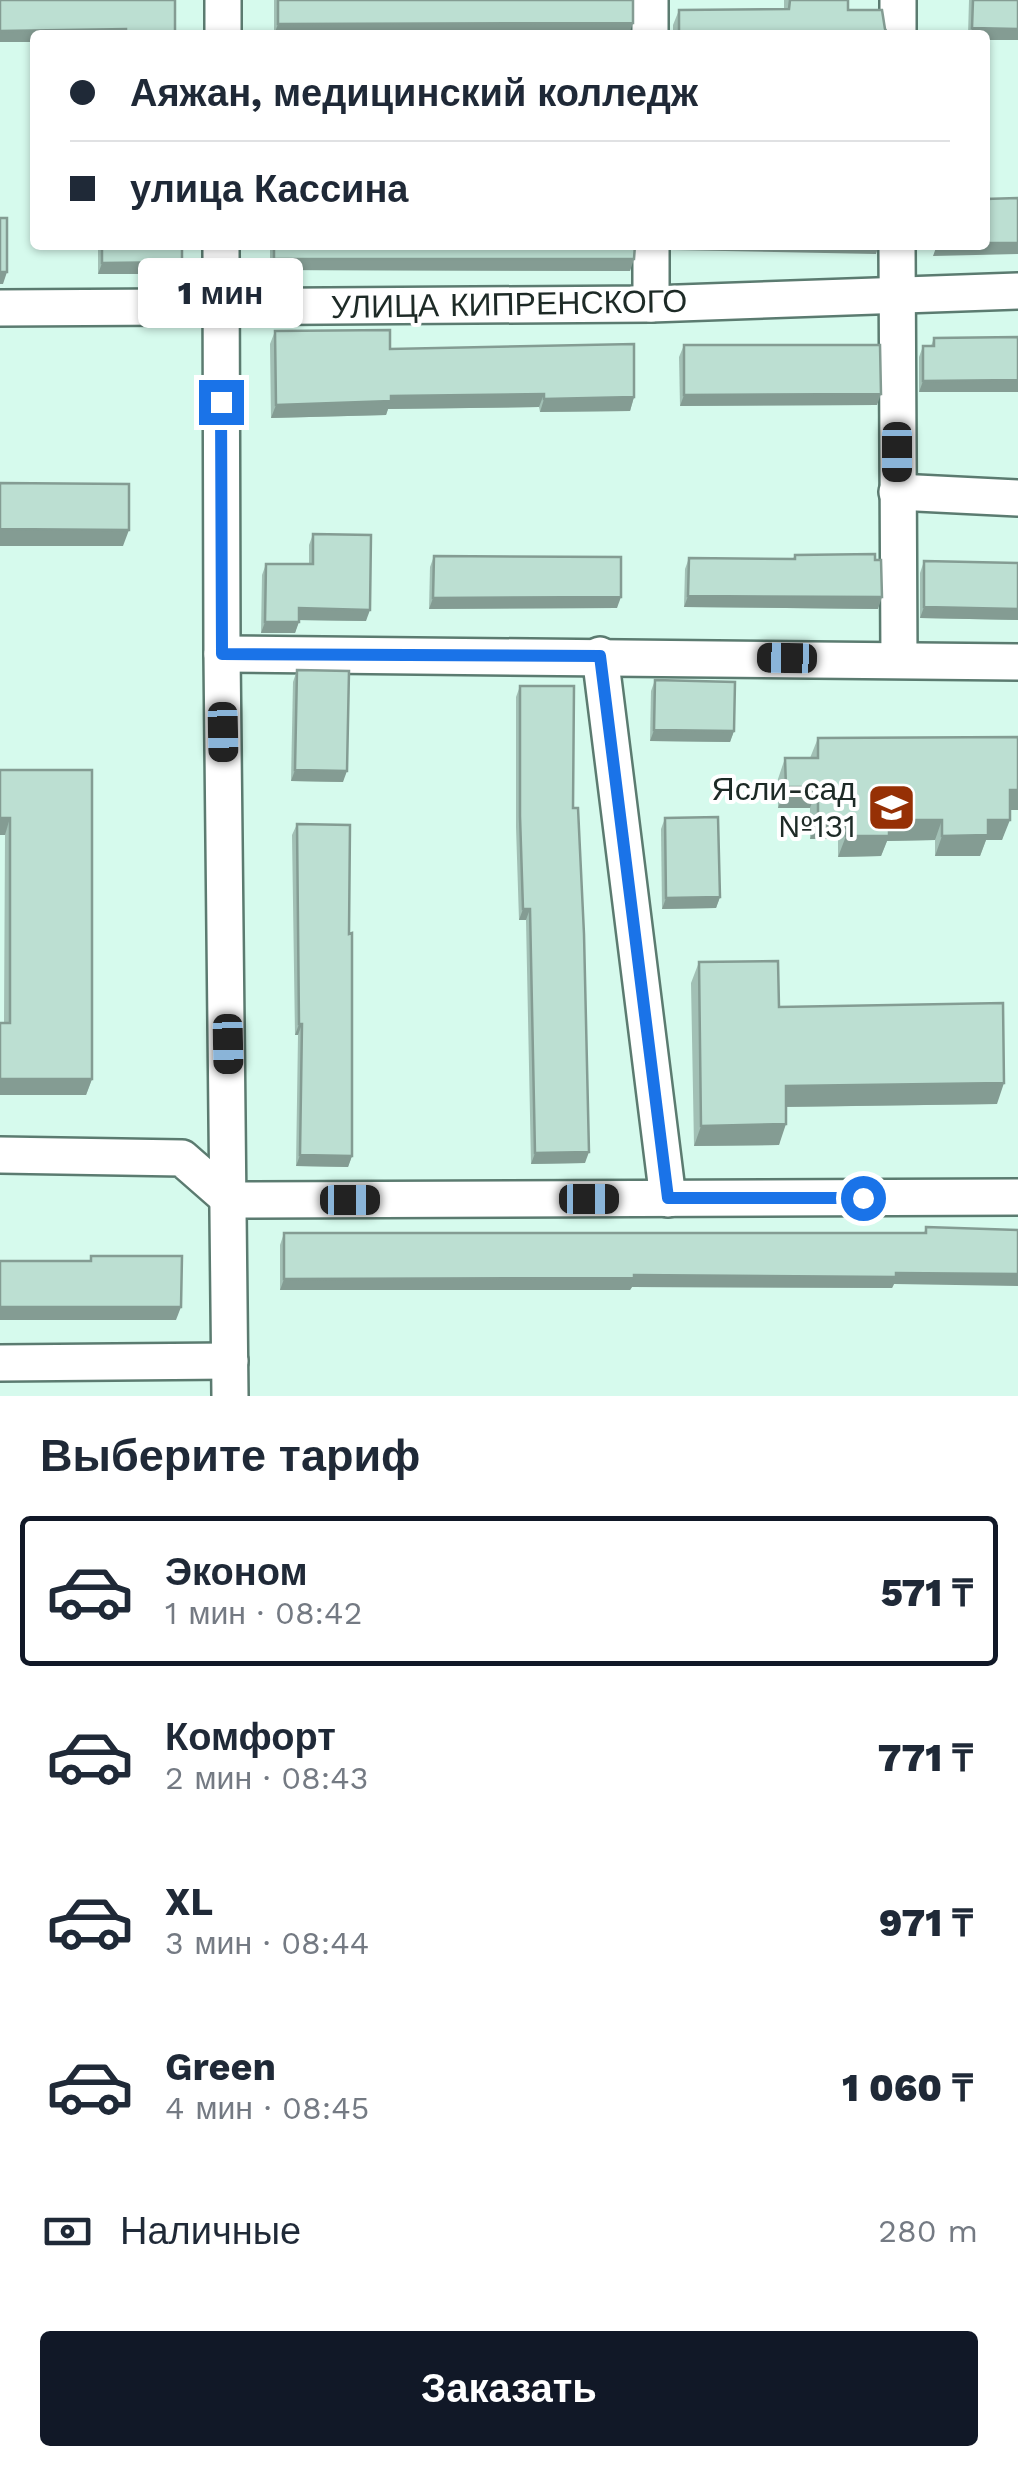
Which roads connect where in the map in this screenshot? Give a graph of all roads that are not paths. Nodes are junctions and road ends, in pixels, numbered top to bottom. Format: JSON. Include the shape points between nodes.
{"nodes":[{"id":1,"x":223,"y":0,"type":"edge"},
{"id":2,"x":650,"y":0,"type":"edge"},
{"id":3,"x":898,"y":0,"type":"edge"},
{"id":4,"x":223,"y":30,"type":"edge"},
{"id":5,"x":650,"y":30,"type":"edge"},
{"id":6,"x":898,"y":30,"type":"edge"},
{"id":7,"x":221,"y":250,"type":"edge"},
{"id":8,"x":651,"y":250,"type":"edge"},
{"id":9,"x":897,"y":250,"type":"edge"},
{"id":10,"x":1018,"y":291,"type":"edge"},
{"id":11,"x":897,"y":294,"type":"junction"},
{"id":12,"x":651,"y":304,"type":"junction"},
{"id":13,"x":221,"y":307,"type":"junction"},
{"id":14,"x":0,"y":308,"type":"edge"},
{"id":15,"x":897,"y":492,"type":"junction"},
{"id":16,"x":1018,"y":498,"type":"edge"},
{"id":17,"x":222,"y":654,"type":"junction"},
{"id":18,"x":600,"y":656,"type":"junction"},
{"id":19,"x":899,"y":659,"type":"junction"},
{"id":20,"x":1018,"y":662,"type":"edge"},
{"id":21,"x":0,"y":1155,"type":"edge"},
{"id":22,"x":1018,"y":1197,"type":"edge"},
{"id":23,"x":668,"y":1198,"type":"junction"},
{"id":24,"x":230,"y":1200,"type":"junction"},
{"id":25,"x":230,"y":1361,"type":"junction"},
{"id":26,"x":0,"y":1363,"type":"edge"},
{"id":27,"x":230,"y":1396,"type":"edge"}],
"edges":[{"from":1,"to":4,"type":"street"},
{"from":2,"to":5,"type":"street"},
{"from":3,"to":6,"type":"street"},
{"from":7,"to":13,"type":"street"},
{"from":8,"to":12,"type":"street"},
{"from":9,"to":11,"type":"street"},
{"from":10,"to":11,"type":"street","name":"УЛИЦА КИПРЕНСКОГО"},
{"from":11,"to":12,"type":"street","name":"УЛИЦА КИПРЕНСКОГО"},
{"from":11,"to":15,"type":"street"},
{"from":12,"to":13,"type":"street","name":"УЛИЦА КИПРЕНСКОГО"},
{"from":13,"to":14,"type":"street","name":"УЛИЦА КИПРЕНСКОГО"},
{"from":13,"to":17,"type":"street"},
{"from":15,"to":16,"type":"street"},
{"from":15,"to":19,"type":"street"},
{"from":17,"to":18,"type":"street"},
{"from":17,"to":24,"type":"street"},
{"from":18,"to":19,"type":"street"},
{"from":18,"to":23,"type":"street"},
{"from":19,"to":20,"type":"street"},
{"from":21,"to":24,"type":"street","via":[[182,1158]]},
{"from":22,"to":23,"type":"street"},
{"from":23,"to":24,"type":"street"},
{"from":24,"to":25,"type":"street"},
{"from":25,"to":26,"type":"street"},
{"from":25,"to":27,"type":"street"}]}
